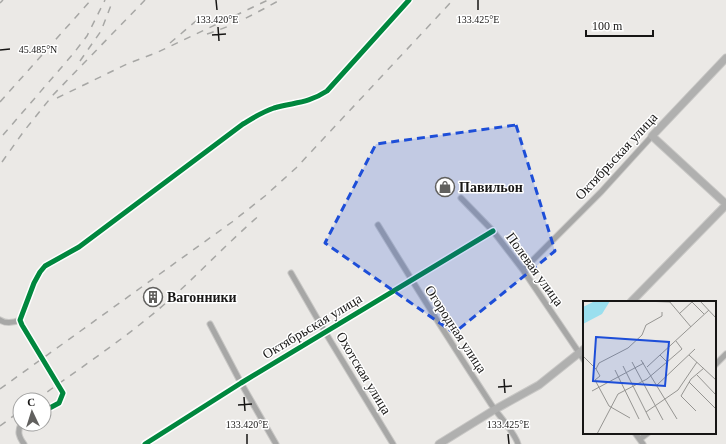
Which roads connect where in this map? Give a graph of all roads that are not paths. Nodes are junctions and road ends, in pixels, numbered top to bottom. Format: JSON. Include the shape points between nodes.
{"nodes":[{"id":1,"x":410,"y":0,"type":"edge"},
{"id":2,"x":726,"y":58,"type":"edge"},
{"id":3,"x":652,"y":136,"type":"junction"},
{"id":4,"x":461,"y":198,"type":"dead end"},
{"id":5,"x":726,"y":204,"type":"edge"},
{"id":6,"x":378,"y":224,"type":"dead end"},
{"id":7,"x":493,"y":231,"type":"junction"},
{"id":8,"x":523,"y":270,"type":"junction"},
{"id":9,"x":291,"y":273,"type":"dead end"},
{"id":10,"x":412,"y":281,"type":"junction"},
{"id":11,"x":632,"y":301,"type":"edge"},
{"id":12,"x":0,"y":320,"type":"edge"},
{"id":13,"x":20,"y":320,"type":"junction"},
{"id":14,"x":210,"y":324,"type":"dead end"},
{"id":15,"x":326,"y":332,"type":"junction"},
{"id":16,"x":583,"y":354,"type":"edge"},
{"id":17,"x":726,"y":354,"type":"edge"},
{"id":18,"x":716,"y":364,"type":"edge"},
{"id":19,"x":241,"y":383,"type":"junction"},
{"id":20,"x":52,"y":407,"type":"edge"},
{"id":21,"x":494,"y":410,"type":"junction"},
{"id":22,"x":18,"y":432,"type":"edge"},
{"id":23,"x":647,"y":434,"type":"edge"},
{"id":24,"x":641,"y":442,"type":"edge"},
{"id":25,"x":23,"y":443,"type":"edge"},
{"id":26,"x":145,"y":444,"type":"edge"},
{"id":27,"x":276,"y":444,"type":"edge"},
{"id":28,"x":393,"y":444,"type":"edge"},
{"id":29,"x":439,"y":444,"type":"edge"},
{"id":30,"x":518,"y":444,"type":"edge"}],
"edges":[{"from":1,"to":13,"type":"street","via":[[327,91],[312,100],[262,113],[243,124],[79,247],[45,266],[34,283]]},
{"from":2,"to":3,"type":"main road","name":"Октябрьская улица"},
{"from":3,"to":5,"type":"main road"},
{"from":3,"to":8,"type":"street","name":"Октябрьская улица"},
{"from":4,"to":7,"type":"street","name":"Полевая улица"},
{"from":5,"to":11,"type":"main road"},
{"from":6,"to":10,"type":"street","name":"Огородная улица"},
{"from":7,"to":8,"type":"street","name":"Полевая улица"},
{"from":7,"to":10,"type":"street","name":"Октябрьская улица"},
{"from":8,"to":16,"type":"street","name":"Полевая улица"},
{"from":9,"to":15,"type":"street","name":"Охотская улица"},
{"from":10,"to":15,"type":"street","name":"Октябрьская улица"},
{"from":10,"to":21,"type":"street","name":"Огородная улица"},
{"from":12,"to":13,"type":"street","via":[[9,323]]},
{"from":13,"to":20,"type":"street","via":[[63,393],[60,403]]},
{"from":14,"to":19,"type":"street"},
{"from":15,"to":19,"type":"street","name":"Октябрьская улица"},
{"from":15,"to":28,"type":"street","name":"Охотская улица"},
{"from":16,"to":21,"type":"main road","via":[[539,385]]},
{"from":17,"to":18,"type":"street"},
{"from":19,"to":26,"type":"street","name":"Октябрьская улица"},
{"from":19,"to":27,"type":"street"},
{"from":21,"to":29,"type":"main road"},
{"from":21,"to":30,"type":"street","name":"Огородная улица"},
{"from":22,"to":25,"type":"street"},
{"from":23,"to":24,"type":"street"}]}
